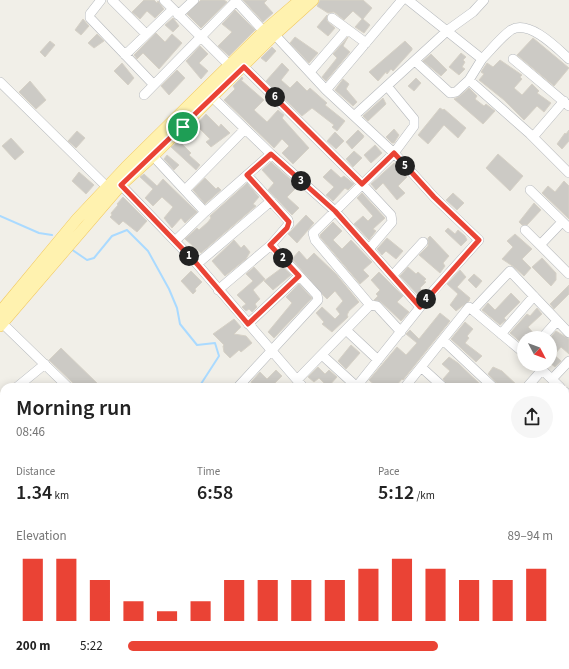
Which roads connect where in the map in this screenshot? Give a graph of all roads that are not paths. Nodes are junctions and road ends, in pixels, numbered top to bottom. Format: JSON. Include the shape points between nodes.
{"nodes":[{"id":1,"x":101,"y":0,"type":"edge"},
{"id":2,"x":112,"y":0,"type":"edge"},
{"id":3,"x":164,"y":0,"type":"edge"},
{"id":4,"x":194,"y":0,"type":"edge"},
{"id":5,"x":236,"y":0,"type":"edge"},
{"id":6,"x":300,"y":0,"type":"edge"},
{"id":7,"x":313,"y":0,"type":"edge"},
{"id":8,"x":402,"y":0,"type":"edge"},
{"id":9,"x":408,"y":0,"type":"edge"},
{"id":10,"x":484,"y":0,"type":"edge"},
{"id":11,"x":176,"y":12,"type":"junction"},
{"id":12,"x":332,"y":18,"type":"dead end"},
{"id":13,"x":347,"y":29,"type":"junction"},
{"id":14,"x":448,"y":30,"type":"junction"},
{"id":15,"x":146,"y":34,"type":"junction"},
{"id":16,"x":270,"y":35,"type":"junction"},
{"id":17,"x":201,"y":38,"type":"junction"},
{"id":18,"x":366,"y":43,"type":"junction"},
{"id":19,"x":124,"y":55,"type":"junction"},
{"id":20,"x":482,"y":59,"type":"junction"},
{"id":21,"x":513,"y":59,"type":"dead end"},
{"id":22,"x":569,"y":59,"type":"edge"},
{"id":23,"x":415,"y":60,"type":"junction"},
{"id":24,"x":229,"y":65,"type":"junction"},
{"id":25,"x":244,"y":67,"type":"junction"},
{"id":26,"x":310,"y":72,"type":"junction"},
{"id":27,"x":469,"y":80,"type":"junction"},
{"id":28,"x":0,"y":82,"type":"edge"},
{"id":29,"x":154,"y":85,"type":"junction"},
{"id":30,"x":387,"y":86,"type":"junction"},
{"id":31,"x":326,"y":90,"type":"junction"},
{"id":32,"x":208,"y":93,"type":"junction"},
{"id":33,"x":144,"y":95,"type":"dead end"},
{"id":34,"x":567,"y":103,"type":"edge"},
{"id":35,"x":354,"y":116,"type":"junction"},
{"id":36,"x":245,"y":129,"type":"junction"},
{"id":37,"x":533,"y":137,"type":"junction"},
{"id":38,"x":394,"y":153,"type":"junction"},
{"id":39,"x":271,"y":154,"type":"junction"},
{"id":40,"x":153,"y":156,"type":"junction"},
{"id":41,"x":569,"y":173,"type":"edge"},
{"id":42,"x":247,"y":175,"type":"junction"},
{"id":43,"x":362,"y":184,"type":"junction"},
{"id":44,"x":121,"y":185,"type":"junction"},
{"id":45,"x":107,"y":187,"type":"junction"},
{"id":46,"x":185,"y":190,"type":"junction"},
{"id":47,"x":530,"y":190,"type":"dead end"},
{"id":48,"x":271,"y":201,"type":"junction"},
{"id":49,"x":335,"y":211,"type":"junction"},
{"id":50,"x":205,"y":212,"type":"junction"},
{"id":51,"x":566,"y":225,"type":"edge"},
{"id":52,"x":525,"y":230,"type":"dead end"},
{"id":53,"x":65,"y":241,"type":"junction"},
{"id":54,"x":175,"y":241,"type":"junction"},
{"id":55,"x":423,"y":242,"type":"dead end"},
{"id":56,"x":270,"y":245,"type":"junction"},
{"id":57,"x":540,"y":245,"type":"junction"},
{"id":58,"x":369,"y":249,"type":"junction"},
{"id":59,"x":197,"y":264,"type":"junction"},
{"id":60,"x":569,"y":274,"type":"edge"},
{"id":61,"x":393,"y":275,"type":"junction"},
{"id":62,"x":299,"y":276,"type":"junction"},
{"id":63,"x":218,"y":290,"type":"junction"},
{"id":64,"x":534,"y":296,"type":"junction"},
{"id":65,"x":370,"y":305,"type":"junction"},
{"id":66,"x":420,"y":307,"type":"junction"},
{"id":67,"x":474,"y":309,"type":"junction"},
{"id":68,"x":0,"y":312,"type":"edge"},
{"id":69,"x":557,"y":321,"type":"junction"},
{"id":70,"x":1,"y":323,"type":"edge"},
{"id":71,"x":248,"y":324,"type":"junction"},
{"id":72,"x":346,"y":330,"type":"junction"},
{"id":73,"x":548,"y":331,"type":"edge"},
{"id":74,"x":401,"y":332,"type":"junction"},
{"id":75,"x":569,"y":333,"type":"edge"},
{"id":76,"x":501,"y":334,"type":"junction"},
{"id":77,"x":442,"y":340,"type":"junction"},
{"id":78,"x":517,"y":347,"type":"edge"},
{"id":79,"x":272,"y":352,"type":"junction"},
{"id":80,"x":322,"y":355,"type":"junction"},
{"id":81,"x":378,"y":360,"type":"junction"},
{"id":82,"x":569,"y":361,"type":"edge"},
{"id":83,"x":45,"y":364,"type":"junction"},
{"id":84,"x":421,"y":367,"type":"junction"},
{"id":85,"x":537,"y":371,"type":"edge"},
{"id":86,"x":543,"y":371,"type":"edge"},
{"id":87,"x":552,"y":379,"type":"junction"},
{"id":88,"x":22,"y":383,"type":"edge"},
{"id":89,"x":64,"y":383,"type":"edge"},
{"id":90,"x":242,"y":383,"type":"edge"},
{"id":91,"x":299,"y":383,"type":"edge"},
{"id":92,"x":301,"y":383,"type":"edge"},
{"id":93,"x":353,"y":383,"type":"edge"},
{"id":94,"x":360,"y":383,"type":"edge"},
{"id":95,"x":408,"y":383,"type":"edge"},
{"id":96,"x":439,"y":383,"type":"edge"},
{"id":97,"x":489,"y":383,"type":"edge"},
{"id":98,"x":529,"y":383,"type":"edge"},
{"id":99,"x":556,"y":383,"type":"edge"}],
"edges":[{"from":1,"to":19,"type":"street","via":[[90,17]]},
{"from":2,"to":15,"type":"street"},
{"from":3,"to":11,"type":"street"},
{"from":4,"to":11,"type":"street"},
{"from":5,"to":16,"type":"street"},
{"from":5,"to":17,"type":"street"},
{"from":6,"to":16,"type":"main road"},
{"from":7,"to":16,"type":"main road"},
{"from":8,"to":18,"type":"street"},
{"from":9,"to":14,"type":"street"},
{"from":10,"to":14,"type":"street"},
{"from":11,"to":15,"type":"street"},
{"from":11,"to":17,"type":"street"},
{"from":12,"to":13,"type":"street"},
{"from":13,"to":18,"type":"street"},
{"from":13,"to":26,"type":"street"},
{"from":14,"to":20,"type":"street"},
{"from":14,"to":23,"type":"street"},
{"from":15,"to":19,"type":"street"},
{"from":16,"to":24,"type":"main road"},
{"from":16,"to":25,"type":"main road"},
{"from":16,"to":26,"type":"street"},
{"from":17,"to":24,"type":"street"},
{"from":17,"to":29,"type":"street"},
{"from":18,"to":31,"type":"street"},
{"from":19,"to":29,"type":"street"},
{"from":20,"to":22,"type":"street","via":[[510,31],[518,28],[540,34]]},
{"from":20,"to":27,"type":"street"},
{"from":21,"to":34,"type":"street"},
{"from":23,"to":27,"type":"street","via":[[450,93],[456,92]]},
{"from":23,"to":30,"type":"street"},
{"from":24,"to":32,"type":"main road"},
{"from":25,"to":32,"type":"main road"},
{"from":25,"to":43,"type":"street"},
{"from":26,"to":31,"type":"street"},
{"from":27,"to":37,"type":"street"},
{"from":28,"to":45,"type":"street"},
{"from":29,"to":33,"type":"street"},
{"from":30,"to":35,"type":"street"},
{"from":30,"to":38,"type":"street","via":[[415,122]]},
{"from":31,"to":35,"type":"street"},
{"from":32,"to":36,"type":"street"},
{"from":32,"to":40,"type":"main road"},
{"from":32,"to":45,"type":"main road"},
{"from":34,"to":37,"type":"street"},
{"from":35,"to":38,"type":"street"},
{"from":36,"to":39,"type":"street"},
{"from":36,"to":46,"type":"street"},
{"from":37,"to":41,"type":"street"},
{"from":38,"to":43,"type":"street"},
{"from":38,"to":66,"type":"street","via":[[434,197],[479,240]]},
{"from":39,"to":42,"type":"street"},
{"from":39,"to":49,"type":"street"},
{"from":40,"to":44,"type":"main road"},
{"from":40,"to":46,"type":"street"},
{"from":42,"to":48,"type":"street"},
{"from":42,"to":50,"type":"street"},
{"from":43,"to":49,"type":"street"},
{"from":43,"to":58,"type":"street","via":[[392,217],[390,224]]},
{"from":44,"to":53,"type":"main road"},
{"from":44,"to":54,"type":"street"},
{"from":45,"to":53,"type":"main road"},
{"from":46,"to":50,"type":"street"},
{"from":47,"to":51,"type":"street"},
{"from":48,"to":56,"type":"street","via":[[289,223]]},
{"from":48,"to":59,"type":"street"},
{"from":49,"to":58,"type":"street"},
{"from":49,"to":65,"type":"street","via":[[315,230],[314,237]]},
{"from":50,"to":54,"type":"street"},
{"from":51,"to":57,"type":"street"},
{"from":52,"to":57,"type":"street"},
{"from":53,"to":68,"type":"main road"},
{"from":53,"to":70,"type":"main road"},
{"from":54,"to":59,"type":"street"},
{"from":55,"to":61,"type":"street"},
{"from":56,"to":62,"type":"street"},
{"from":56,"to":63,"type":"street"},
{"from":57,"to":60,"type":"street"},
{"from":58,"to":61,"type":"street"},
{"from":59,"to":63,"type":"street"},
{"from":61,"to":66,"type":"street"},
{"from":62,"to":71,"type":"street"},
{"from":62,"to":79,"type":"street","via":[[317,295],[317,302]]},
{"from":63,"to":71,"type":"street"},
{"from":64,"to":67,"type":"street","via":[[510,271]]},
{"from":64,"to":69,"type":"street"},
{"from":64,"to":76,"type":"street"},
{"from":65,"to":72,"type":"street"},
{"from":65,"to":74,"type":"street","via":[[377,306]]},
{"from":66,"to":74,"type":"street"},
{"from":67,"to":76,"type":"street"},
{"from":67,"to":77,"type":"street","via":[[469,307]]},
{"from":69,"to":73,"type":"street"},
{"from":69,"to":75,"type":"street"},
{"from":70,"to":83,"type":"street"},
{"from":71,"to":79,"type":"street"},
{"from":72,"to":80,"type":"street"},
{"from":72,"to":81,"type":"street"},
{"from":74,"to":81,"type":"street"},
{"from":76,"to":78,"type":"street"},
{"from":77,"to":84,"type":"street"},
{"from":77,"to":97,"type":"street"},
{"from":79,"to":90,"type":"street"},
{"from":79,"to":91,"type":"street"},
{"from":80,"to":92,"type":"street"},
{"from":80,"to":93,"type":"street"},
{"from":81,"to":94,"type":"street"},
{"from":82,"to":87,"type":"street"},
{"from":83,"to":88,"type":"street"},
{"from":83,"to":89,"type":"street"},
{"from":84,"to":95,"type":"street"},
{"from":84,"to":96,"type":"street"},
{"from":85,"to":98,"type":"street"},
{"from":86,"to":87,"type":"street"},
{"from":87,"to":99,"type":"street"}]}
